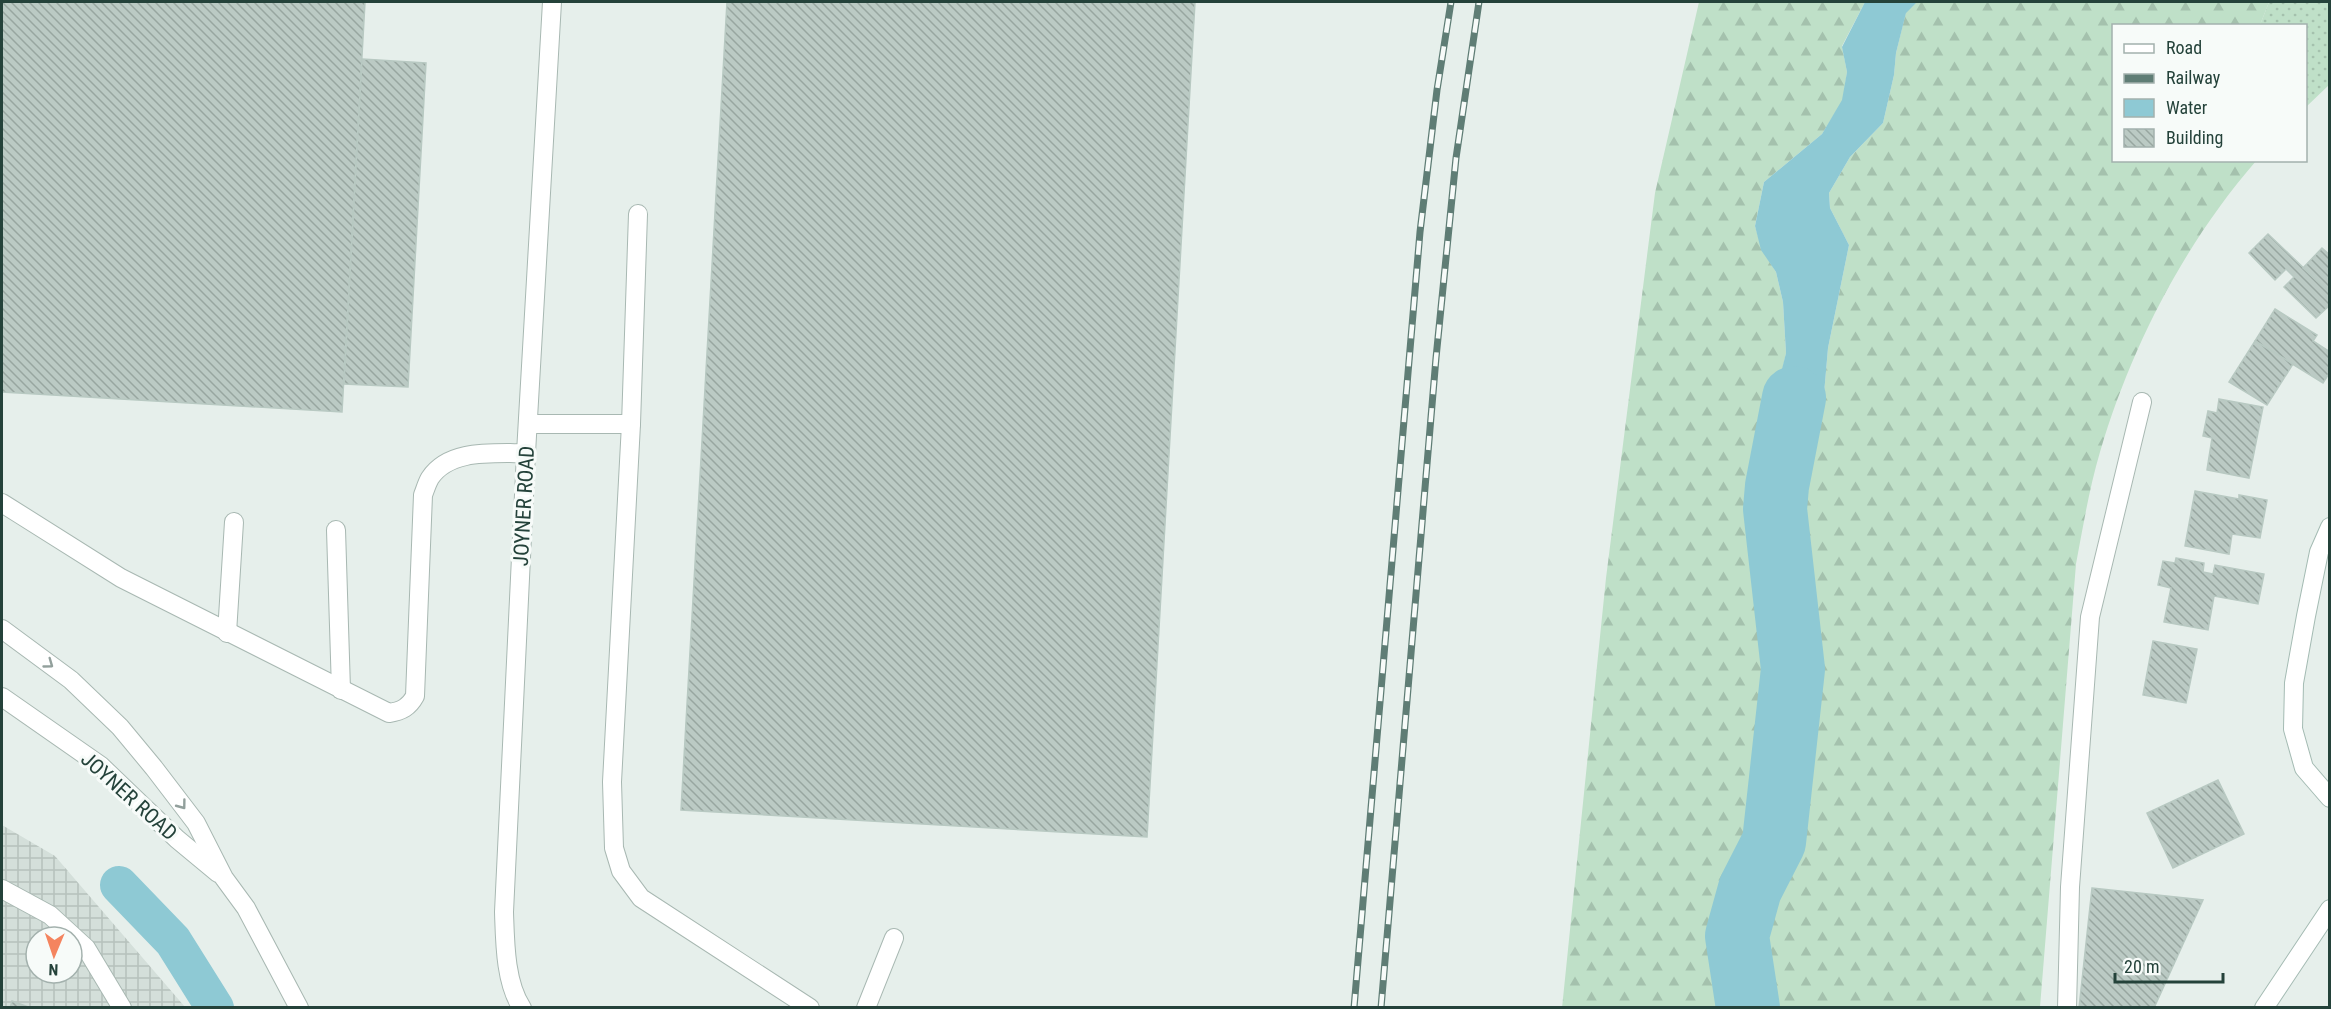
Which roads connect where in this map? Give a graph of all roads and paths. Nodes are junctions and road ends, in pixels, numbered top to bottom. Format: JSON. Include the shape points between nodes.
{"nodes":[{"id":1,"x":552,"y":2,"type":"edge"},
{"id":2,"x":638,"y":214,"type":"dead end"},
{"id":3,"x":2142,"y":402,"type":"dead end"},
{"id":4,"x":529,"y":424,"type":"junction"},
{"id":5,"x":631,"y":424,"type":"junction"},
{"id":6,"x":526,"y":453,"type":"junction"},
{"id":7,"x":2,"y":503,"type":"edge"},
{"id":8,"x":234,"y":522,"type":"dead end"},
{"id":9,"x":2330,"y":527,"type":"edge"},
{"id":10,"x":336,"y":530,"type":"dead end"},
{"id":11,"x":2,"y":629,"type":"edge"},
{"id":12,"x":227,"y":633,"type":"junction"},
{"id":13,"x":341,"y":690,"type":"junction"},
{"id":14,"x":2,"y":697,"type":"edge"},
{"id":15,"x":2330,"y":798,"type":"edge"},
{"id":16,"x":224,"y":878,"type":"junction"},
{"id":17,"x":2,"y":889,"type":"edge"},
{"id":18,"x":2330,"y":909,"type":"edge"},
{"id":19,"x":894,"y":938,"type":"dead end"},
{"id":20,"x":122,"y":1008,"type":"edge"},
{"id":21,"x":299,"y":1008,"type":"edge"},
{"id":22,"x":522,"y":1008,"type":"edge"},
{"id":23,"x":810,"y":1008,"type":"edge"},
{"id":24,"x":866,"y":1008,"type":"edge"},
{"id":25,"x":2067,"y":1008,"type":"edge"},
{"id":26,"x":2264,"y":1008,"type":"edge"}],
"edges":[{"from":1,"to":4,"type":"street","name":"JOYNER ROAD"},
{"from":2,"to":5,"type":"street"},
{"from":3,"to":25,"type":"street","via":[[2090,616],[2070,887]]},
{"from":4,"to":5,"type":"street"},
{"from":4,"to":6,"type":"street","name":"JOYNER ROAD"},
{"from":5,"to":23,"type":"street","via":[[612,782],[617,859],[641,898]]},
{"from":6,"to":13,"type":"street","via":[[462,456],[445,463],[430,477],[423,495],[416,686],[410,705],[389,713]]},
{"from":6,"to":22,"type":"street","name":"JOYNER ROAD","via":[[504,912],[506,959]]},
{"from":7,"to":12,"type":"street","via":[[121,578]]},
{"from":8,"to":12,"type":"street"},
{"from":9,"to":15,"type":"street","via":[[2319,552],[2306,616],[2294,683],[2293,729],[2304,768]]},
{"from":10,"to":13,"type":"street"},
{"from":11,"to":16,"type":"street","name":"JOYNER ROAD","one_way":true,"via":[[71,680],[120,727],[196,823]]},
{"from":12,"to":13,"type":"street"},
{"from":14,"to":16,"type":"street","name":"JOYNER ROAD","via":[[101,766]]},
{"from":16,"to":21,"type":"street","name":"JOYNER ROAD","via":[[246,908]]},
{"from":17,"to":20,"type":"street","via":[[50,915],[86,948]]},
{"from":18,"to":26,"type":"street"},
{"from":19,"to":24,"type":"street"}]}
